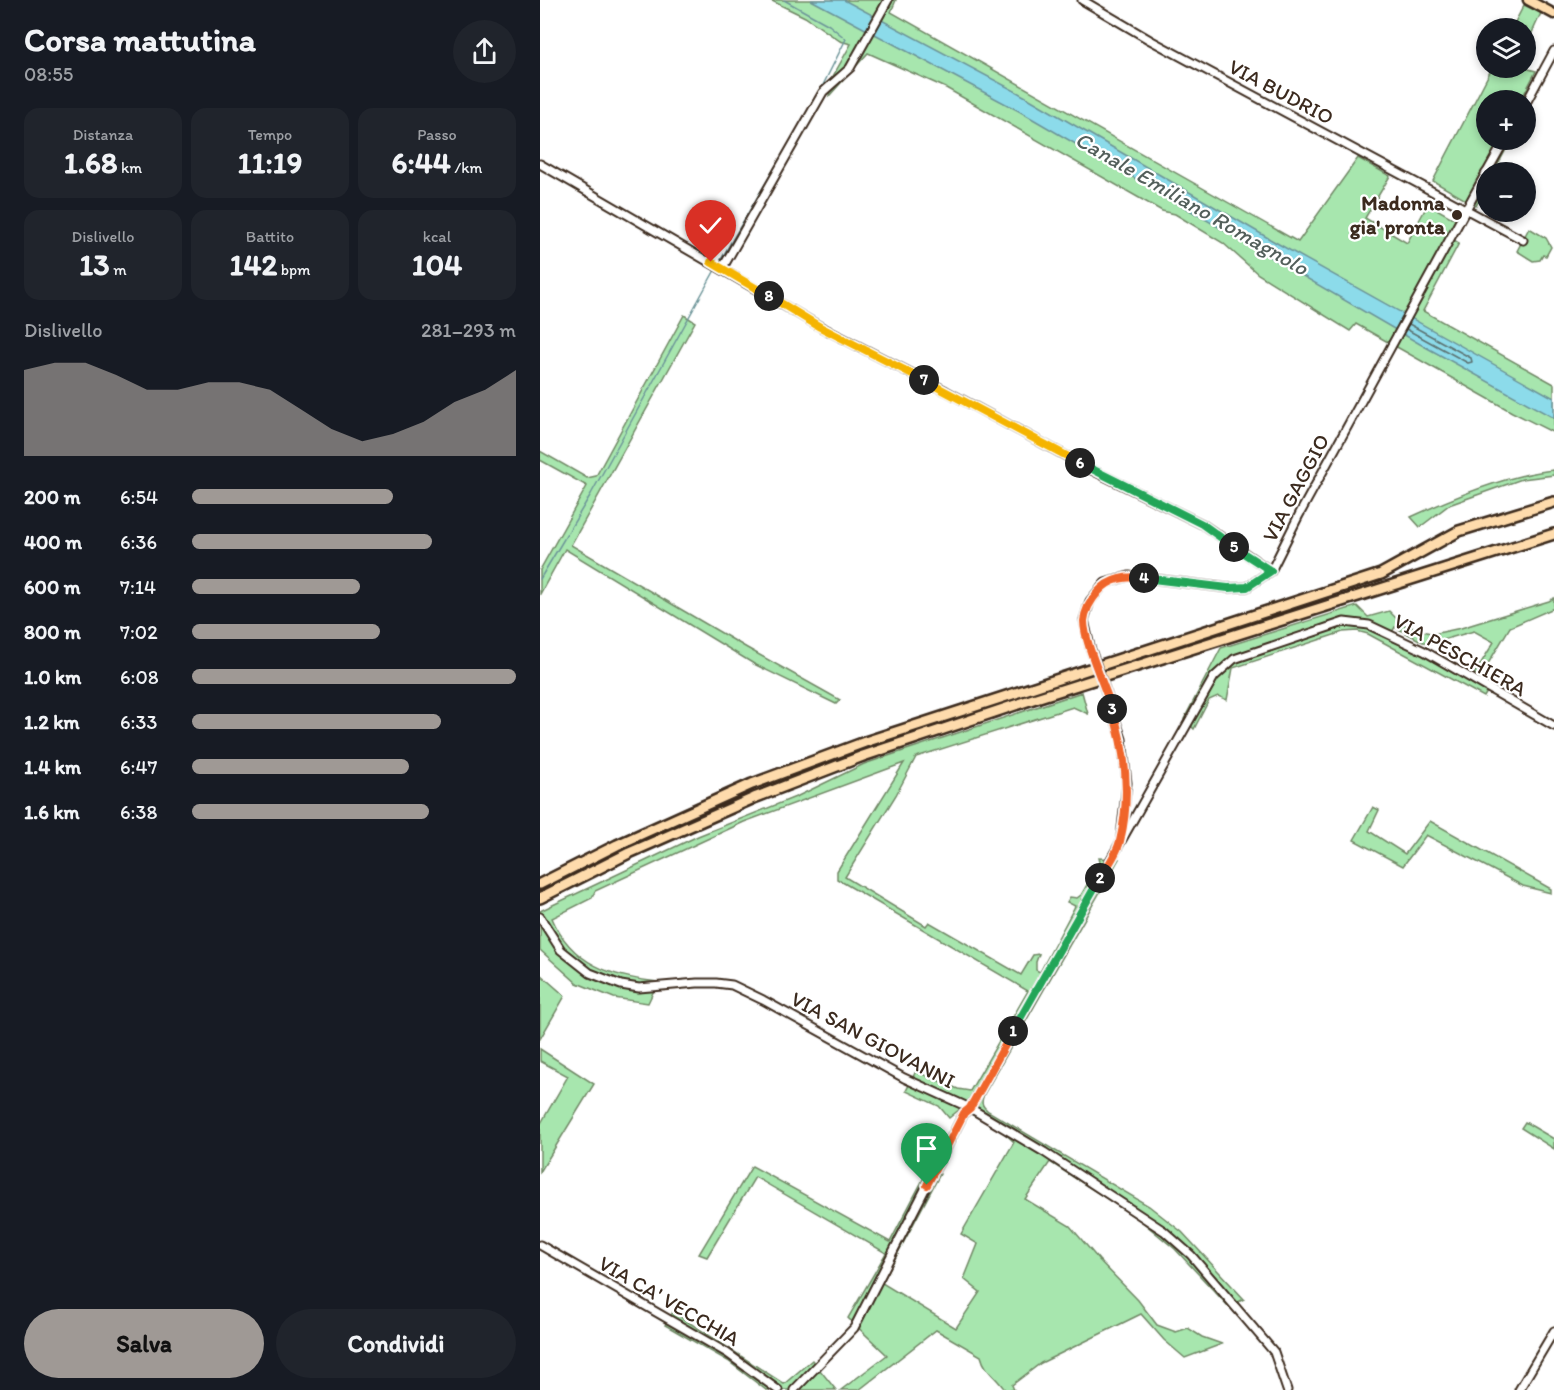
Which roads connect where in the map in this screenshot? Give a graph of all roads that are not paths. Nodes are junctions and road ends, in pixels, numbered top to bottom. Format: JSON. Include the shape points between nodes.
{"nodes":[{"id":1,"x":888,"y":0,"type":"edge"},
{"id":2,"x":1082,"y":0,"type":"edge"},
{"id":3,"x":1528,"y":0,"type":"edge"},
{"id":4,"x":1554,"y":14,"type":"edge"},
{"id":5,"x":1554,"y":51,"type":"edge"},
{"id":6,"x":1533,"y":90,"type":"edge"},
{"id":7,"x":540,"y":164,"type":"edge"},
{"id":8,"x":1476,"y":192,"type":"edge"},
{"id":9,"x":1466,"y":210,"type":"junction"},
{"id":10,"x":1523,"y":240,"type":"dead end"},
{"id":11,"x":722,"y":268,"type":"junction"},
{"id":12,"x":1554,"y":502,"type":"edge"},
{"id":13,"x":1554,"y":534,"type":"edge"},
{"id":14,"x":1271,"y":571,"type":"junction"},
{"id":15,"x":1554,"y":726,"type":"edge"},
{"id":16,"x":1120,"y":843,"type":"junction"},
{"id":17,"x":540,"y":884,"type":"edge"},
{"id":18,"x":540,"y":898,"type":"edge"},
{"id":19,"x":540,"y":917,"type":"edge"},
{"id":20,"x":970,"y":1108,"type":"junction"},
{"id":21,"x":540,"y":1245,"type":"edge"},
{"id":22,"x":1554,"y":1331,"type":"edge"},
{"id":23,"x":778,"y":1390,"type":"edge"},
{"id":24,"x":794,"y":1390,"type":"edge"},
{"id":25,"x":1287,"y":1390,"type":"edge"},
{"id":26,"x":1519,"y":1390,"type":"edge"}],
"edges":[{"from":1,"to":11,"type":"street","via":[[850,68],[823,92]]},
{"from":2,"to":9,"type":"street","name":"VIA BUDRIO"},
{"from":3,"to":4,"type":"main road"},
{"from":5,"to":6,"type":"street"},
{"from":7,"to":11,"type":"street"},
{"from":8,"to":9,"type":"street","name":"VIA GAGGIO"},
{"from":9,"to":10,"type":"street","name":"VIA BUDRIO"},
{"from":9,"to":14,"type":"street","name":"VIA GAGGIO"},
{"from":11,"to":14,"type":"street","via":[[820,327],[1202,524]]},
{"from":12,"to":17,"type":"highway","via":[[1459,531],[1381,574],[865,742],[762,780]]},
{"from":13,"to":18,"type":"highway","via":[[864,756],[754,798],[629,853]]},
{"from":14,"to":16,"type":"street","name":"VIA GAGGIO","bridge":true,"via":[[1247,587],[1228,588],[1129,576],[1106,583],[1090,601],[1084,620],[1090,647],[1122,739],[1127,783]]},
{"from":15,"to":16,"type":"street","name":"VIA PESCHIERA","via":[[1424,651],[1369,625],[1344,622],[1233,659],[1214,677]]},
{"from":16,"to":20,"type":"street"},
{"from":19,"to":20,"type":"street","name":"VIA SAN GIOVANNI","via":[[555,944],[568,957],[604,980],[646,988],[697,983],[732,985],[904,1078]]},
{"from":20,"to":24,"type":"street","via":[[854,1328]]},
{"from":20,"to":25,"type":"street","name":"VIA SAN GIOVANNI","via":[[1164,1231],[1191,1255],[1274,1352]]},
{"from":21,"to":23,"type":"street","name":"VIA CA' VECCHIA","via":[[727,1353]]},
{"from":22,"to":26,"type":"street"}]}
